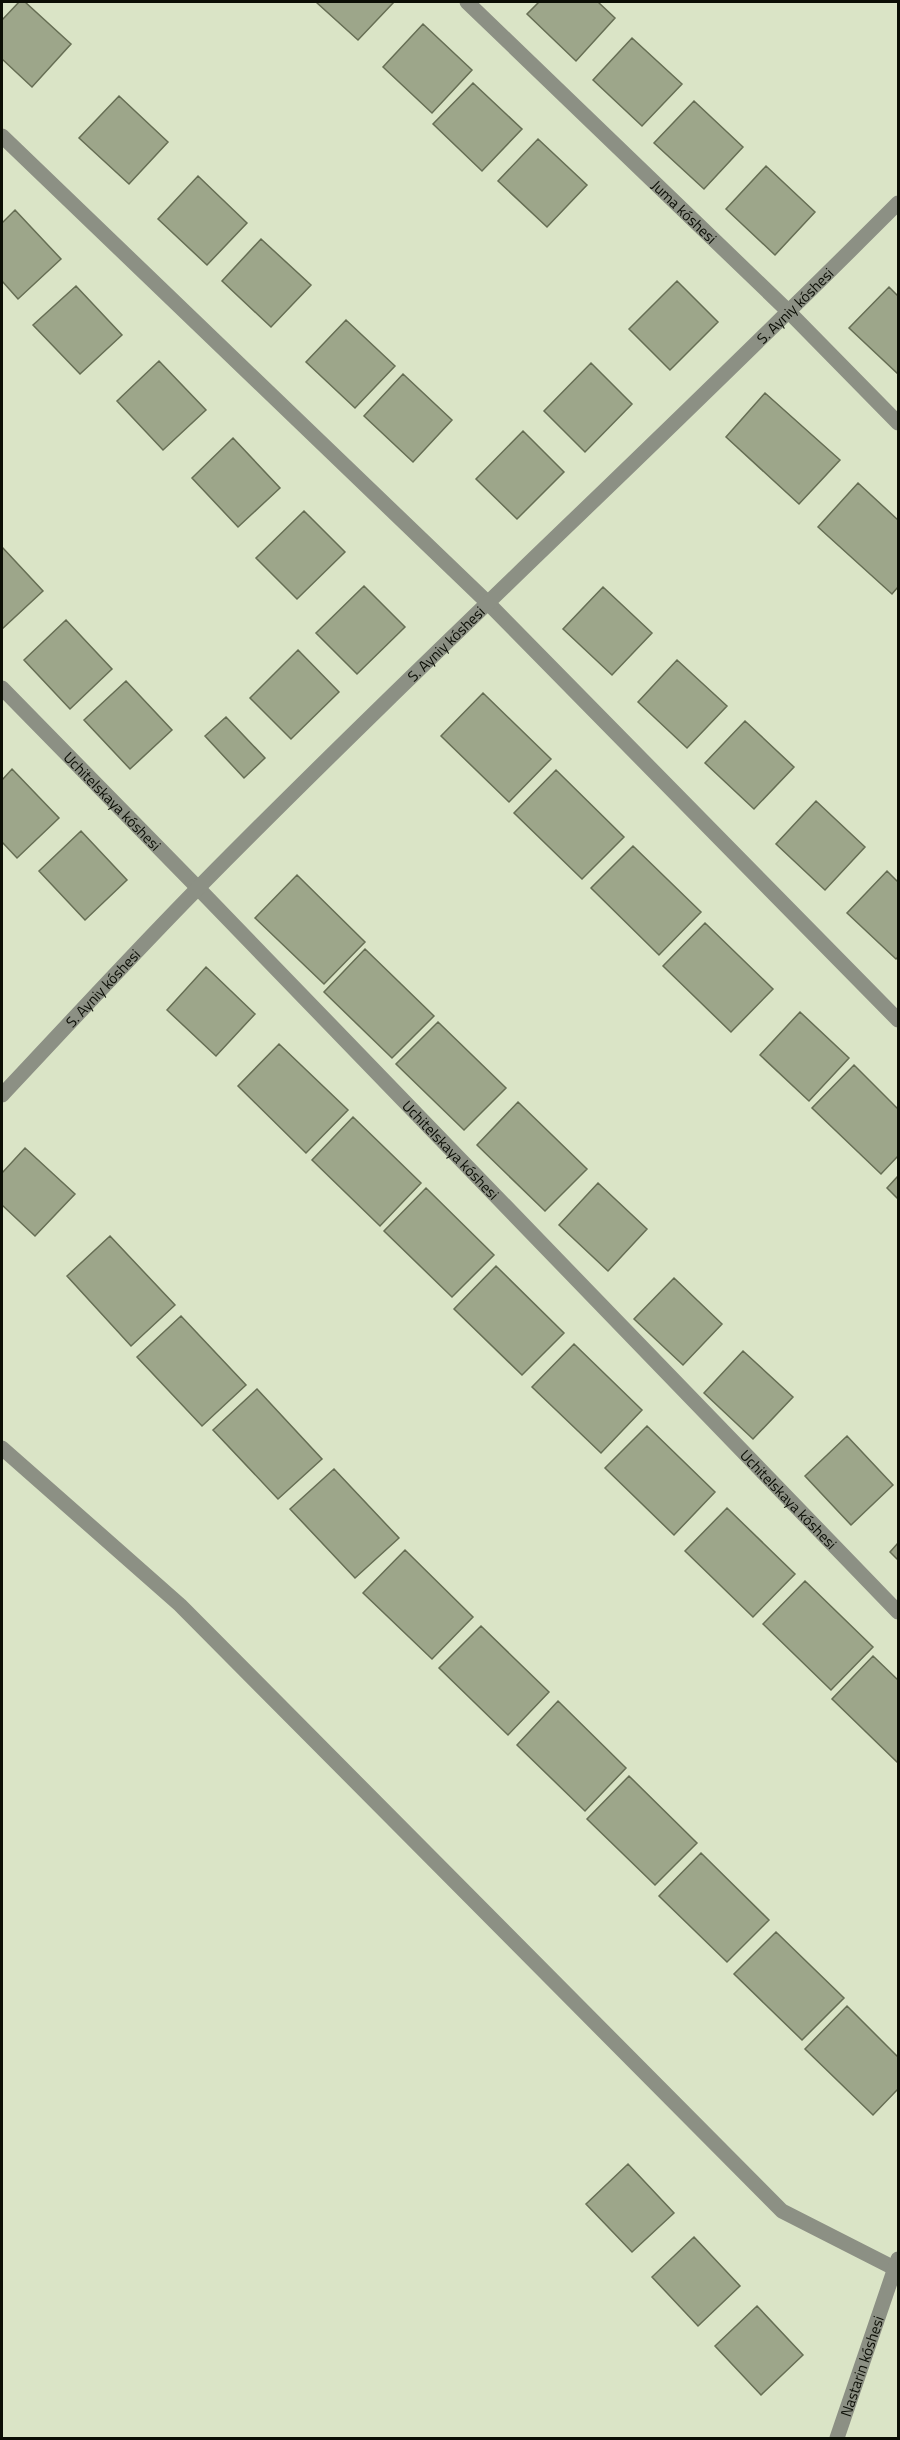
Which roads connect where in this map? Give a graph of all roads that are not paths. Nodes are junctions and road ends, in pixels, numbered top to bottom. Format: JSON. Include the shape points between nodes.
{"nodes":[{"id":1,"x":467,"y":2,"type":"edge"},
{"id":2,"x":2,"y":136,"type":"edge"},
{"id":3,"x":898,"y":203,"type":"edge"},
{"id":4,"x":789,"y":312,"type":"junction"},
{"id":5,"x":898,"y":423,"type":"edge"},
{"id":6,"x":488,"y":603,"type":"junction"},
{"id":7,"x":2,"y":688,"type":"edge"},
{"id":8,"x":198,"y":888,"type":"junction"},
{"id":9,"x":898,"y":1020,"type":"edge"},
{"id":10,"x":2,"y":1095,"type":"edge"},
{"id":11,"x":2,"y":1448,"type":"edge"},
{"id":12,"x":898,"y":1612,"type":"edge"},
{"id":13,"x":896,"y":2263,"type":"edge"},
{"id":14,"x":837,"y":2439,"type":"edge"}],
"edges":[{"from":1,"to":4,"type":"street","name":"Juma kóshesi"},
{"from":2,"to":6,"type":"street"},
{"from":3,"to":4,"type":"street","name":"S. Ayniy kóshesi"},
{"from":4,"to":5,"type":"street","name":"Juma kóshesi"},
{"from":4,"to":6,"type":"street","name":"S. Ayniy kóshesi"},
{"from":6,"to":8,"type":"street","name":"S. Ayniy kóshesi"},
{"from":6,"to":9,"type":"street"},
{"from":7,"to":8,"type":"street","name":"Uchitelskaya kóshesi"},
{"from":8,"to":10,"type":"street","name":"S. Ayniy kóshesi"},
{"from":8,"to":12,"type":"street","name":"Uchitelskaya kóshesi"},
{"from":11,"to":13,"type":"street","via":[[180,1605],[782,2211]]},
{"from":13,"to":14,"type":"street","name":"Nastarin kóshesi"}]}
